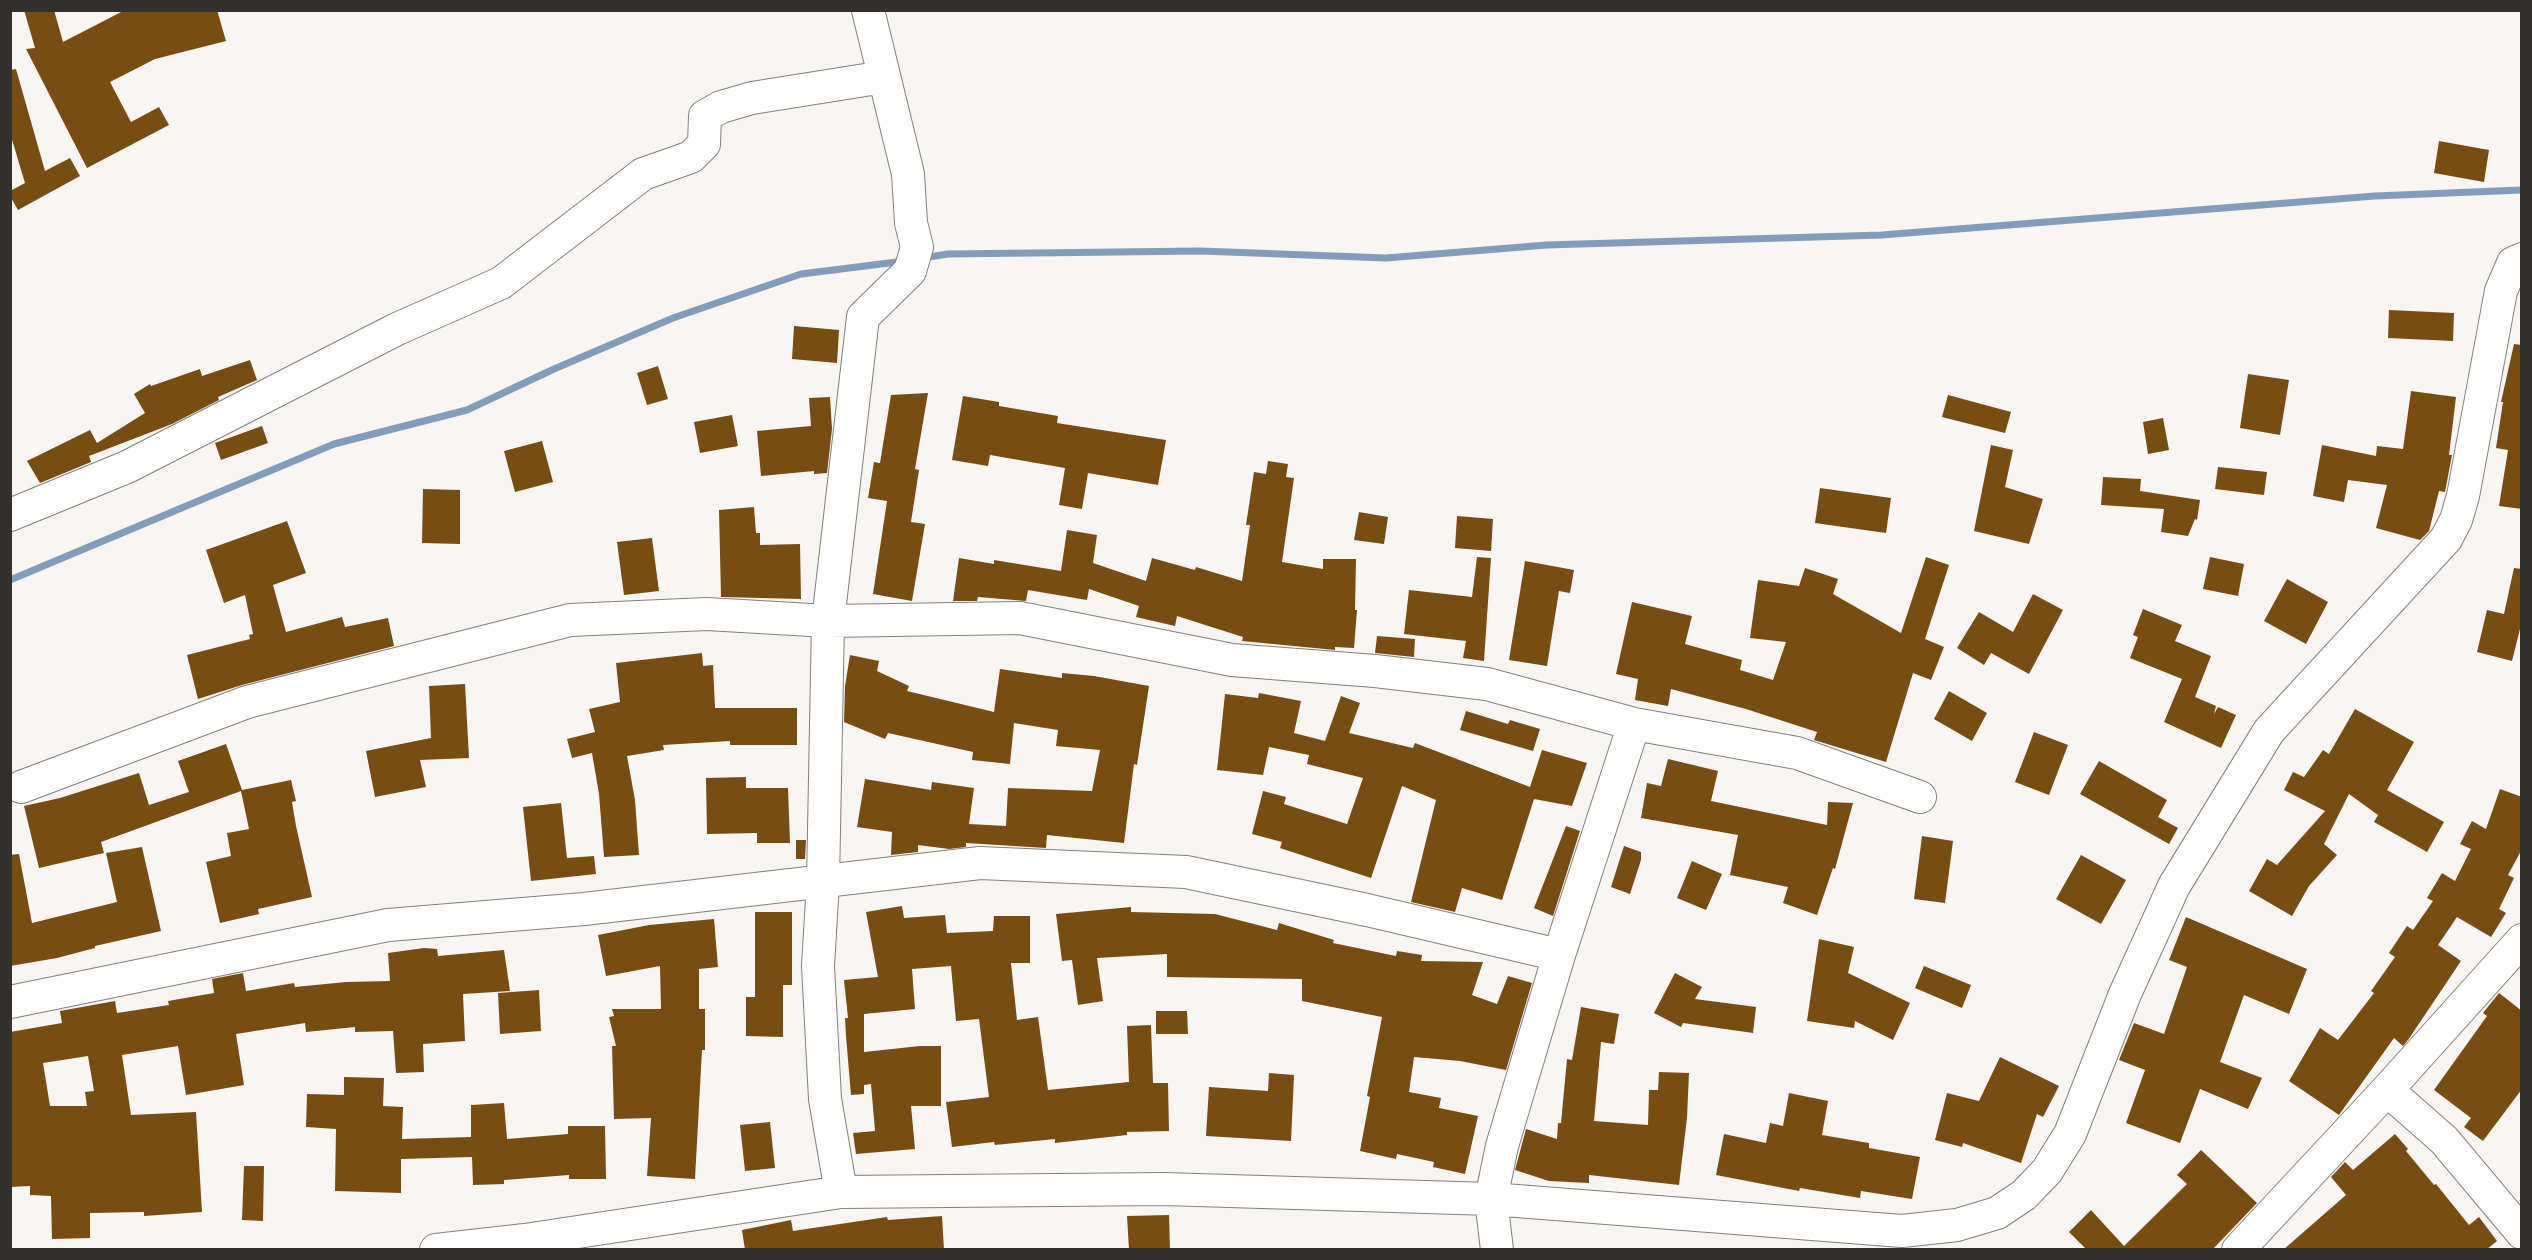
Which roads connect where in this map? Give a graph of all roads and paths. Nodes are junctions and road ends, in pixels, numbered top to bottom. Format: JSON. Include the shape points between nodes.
{"nodes":[{"id":1,"x":868,"y":10,"type":"edge"},
{"id":2,"x":884,"y":77,"type":"junction"},
{"id":3,"x":2522,"y":260,"type":"edge"},
{"id":4,"x":10,"y":515,"type":"edge"},
{"id":5,"x":828,"y":621,"type":"junction"},
{"id":6,"x":1634,"y":724,"type":"junction"},
{"id":7,"x":21,"y":787,"type":"dead end"},
{"id":8,"x":1920,"y":797,"type":"dead end"},
{"id":9,"x":823,"y":882,"type":"junction"},
{"id":10,"x":2522,"y":940,"type":"edge"},
{"id":11,"x":1559,"y":955,"type":"junction"},
{"id":12,"x":10,"y":1002,"type":"edge"},
{"id":13,"x":2387,"y":1090,"type":"junction"},
{"id":14,"x":841,"y":1192,"type":"junction"},
{"id":15,"x":1491,"y":1199,"type":"junction"},
{"id":16,"x":2522,"y":1233,"type":"edge"},
{"id":17,"x":526,"y":1245,"type":"edge"},
{"id":18,"x":436,"y":1250,"type":"edge"},
{"id":19,"x":1497,"y":1250,"type":"edge"},
{"id":20,"x":2238,"y":1250,"type":"edge"}],
"edges":[{"from":1,"to":2,"type":"street"},
{"from":2,"to":4,"type":"street","via":[[752,98],[721,107],[705,116],[704,144],[690,158],[643,174],[501,283],[397,329],[127,467]]},
{"from":2,"to":5,"type":"street","via":[[908,174],[913,259],[863,317]]},
{"from":3,"to":15,"type":"street","via":[[2513,262],[2502,291],[2463,496],[2446,539],[2269,731],[2174,886],[2125,994],[2070,1134],[2047,1171],[2024,1196],[1997,1213],[1957,1225],[1902,1231]]},
{"from":5,"to":6,"type":"street","via":[[1020,618],[1232,660],[1487,684]]},
{"from":5,"to":7,"type":"street","via":[[707,614],[570,620],[247,702]]},
{"from":5,"to":9,"type":"street"},
{"from":6,"to":8,"type":"street","via":[[1797,753]]},
{"from":6,"to":11,"type":"street"},
{"from":9,"to":11,"type":"street","via":[[980,863],[1186,872]]},
{"from":9,"to":12,"type":"street","via":[[584,909],[388,925]]},
{"from":9,"to":14,"type":"street","via":[[818,966],[825,1099]]},
{"from":10,"to":13,"type":"street"},
{"from":11,"to":15,"type":"street","via":[[1502,1146]]},
{"from":13,"to":16,"type":"street","via":[[2444,1140]]},
{"from":13,"to":20,"type":"street"},
{"from":14,"to":15,"type":"street","via":[[1164,1189]]},
{"from":14,"to":17,"type":"street"},
{"from":15,"to":19,"type":"street"},
{"from":17,"to":18,"type":"street"}]}
